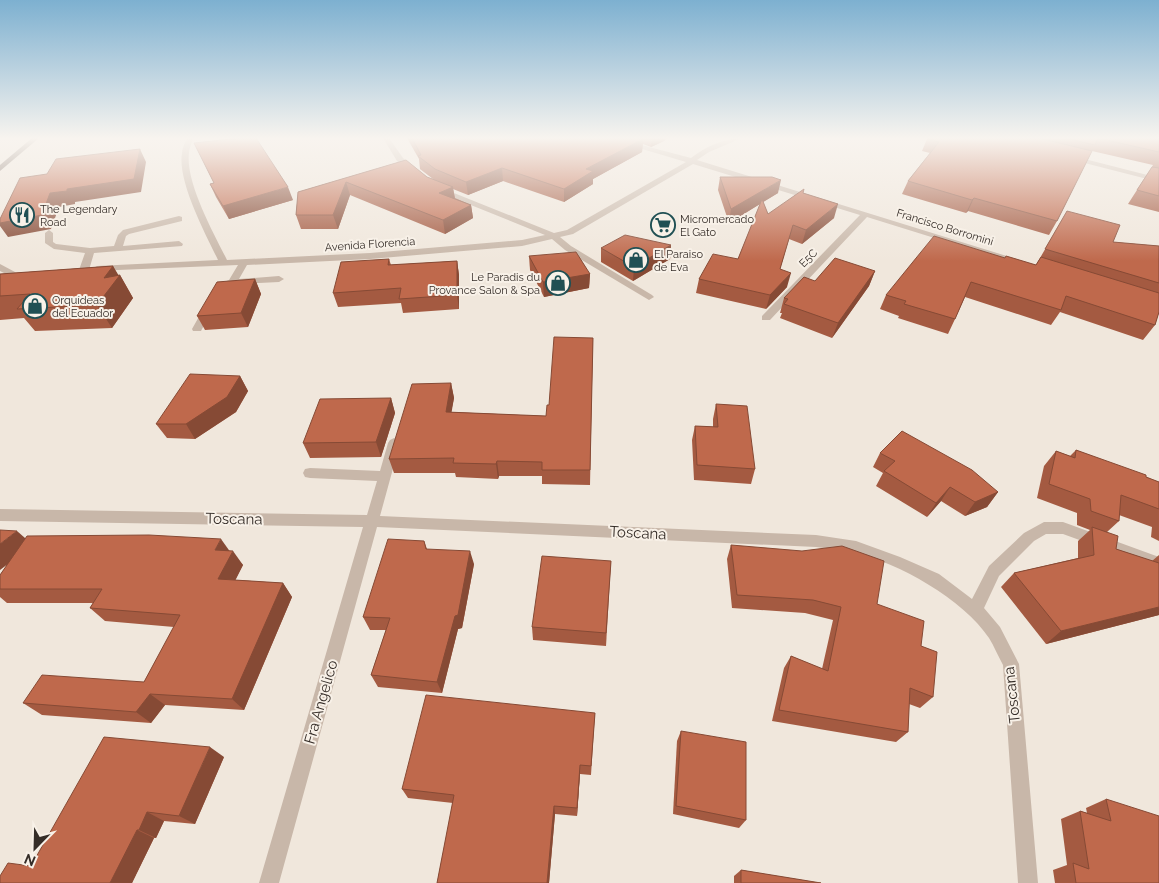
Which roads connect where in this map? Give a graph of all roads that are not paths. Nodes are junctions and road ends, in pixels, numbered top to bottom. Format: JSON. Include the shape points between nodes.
{"nodes":[{"id":1,"x":190,"y":179,"type":"edge"},
{"id":2,"x":661,"y":179,"type":"edge"},
{"id":3,"x":752,"y":179,"type":"edge"},
{"id":4,"x":433,"y":186,"type":"edge"},
{"id":5,"x":866,"y":214,"type":"junction"},
{"id":6,"x":179,"y":219,"type":"dead end"},
{"id":7,"x":49,"y":233,"type":"dead end"},
{"id":8,"x":554,"y":236,"type":"junction"},
{"id":9,"x":179,"y":244,"type":"dead end"},
{"id":10,"x":118,"y":249,"type":"junction"},
{"id":11,"x":90,"y":251,"type":"junction"},
{"id":12,"x":244,"y":262,"type":"junction"},
{"id":13,"x":224,"y":263,"type":"junction"},
{"id":14,"x":1027,"y":264,"type":"edge"},
{"id":15,"x":0,"y":267,"type":"edge"},
{"id":16,"x":0,"y":278,"type":"edge"},
{"id":17,"x":279,"y":280,"type":"dead end"},
{"id":18,"x":233,"y":282,"type":"junction"},
{"id":19,"x":649,"y":297,"type":"dead end"},
{"id":20,"x":766,"y":318,"type":"dead end"},
{"id":21,"x":197,"y":329,"type":"edge"},
{"id":22,"x":398,"y":433,"type":"edge"},
{"id":23,"x":310,"y":473,"type":"dead end"},
{"id":24,"x":384,"y":476,"type":"junction"},
{"id":25,"x":0,"y":515,"type":"edge"},
{"id":26,"x":373,"y":521,"type":"junction"},
{"id":27,"x":1159,"y":563,"type":"edge"},
{"id":28,"x":974,"y":610,"type":"junction"},
{"id":29,"x":269,"y":883,"type":"edge"},
{"id":30,"x":1028,"y":883,"type":"edge"}],
"edges":[{"from":1,"to":13,"type":"street","via":[[198,208]]},
{"from":2,"to":8,"type":"street","name":"Avenida Florencia","via":[[584,225]]},
{"from":3,"to":5,"type":"street","name":"Francisco Borromini"},
{"from":4,"to":8,"type":"street"},
{"from":5,"to":14,"type":"street","name":"Francisco Borromini"},
{"from":5,"to":20,"type":"street","name":"E5C"},
{"from":6,"to":10,"type":"street","via":[[126,232]]},
{"from":7,"to":11,"type":"street","via":[[49,243],[54,246]]},
{"from":8,"to":12,"type":"street","name":"Avenida Florencia","via":[[522,243],[379,255]]},
{"from":8,"to":19,"type":"street","via":[[568,248]]},
{"from":9,"to":10,"type":"street"},
{"from":10,"to":11,"type":"street"},
{"from":11,"to":13,"type":"street","name":"Avenida Florencia","via":[[80,270]]},
{"from":12,"to":13,"type":"street","name":"Avenida Florencia"},
{"from":12,"to":18,"type":"street"},
{"from":15,"to":16,"type":"street","via":[[17,274]]},
{"from":17,"to":18,"type":"street"},
{"from":18,"to":21,"type":"street","via":[[222,287]]},
{"from":22,"to":24,"type":"street","name":"Fra Angelico"},
{"from":23,"to":24,"type":"street"},
{"from":24,"to":26,"type":"street","name":"Fra Angelico"},
{"from":25,"to":26,"type":"street","name":"Toscana"},
{"from":26,"to":28,"type":"street","name":"Toscana","via":[[816,541],[856,547],[895,561],[934,580]]},
{"from":26,"to":29,"type":"street","name":"Fra Angelico"},
{"from":27,"to":28,"type":"street","via":[[1063,528],[1044,528],[1029,537],[994,571]]},
{"from":28,"to":30,"type":"street","name":"Toscana","via":[[994,632],[1011,664]]}]}
